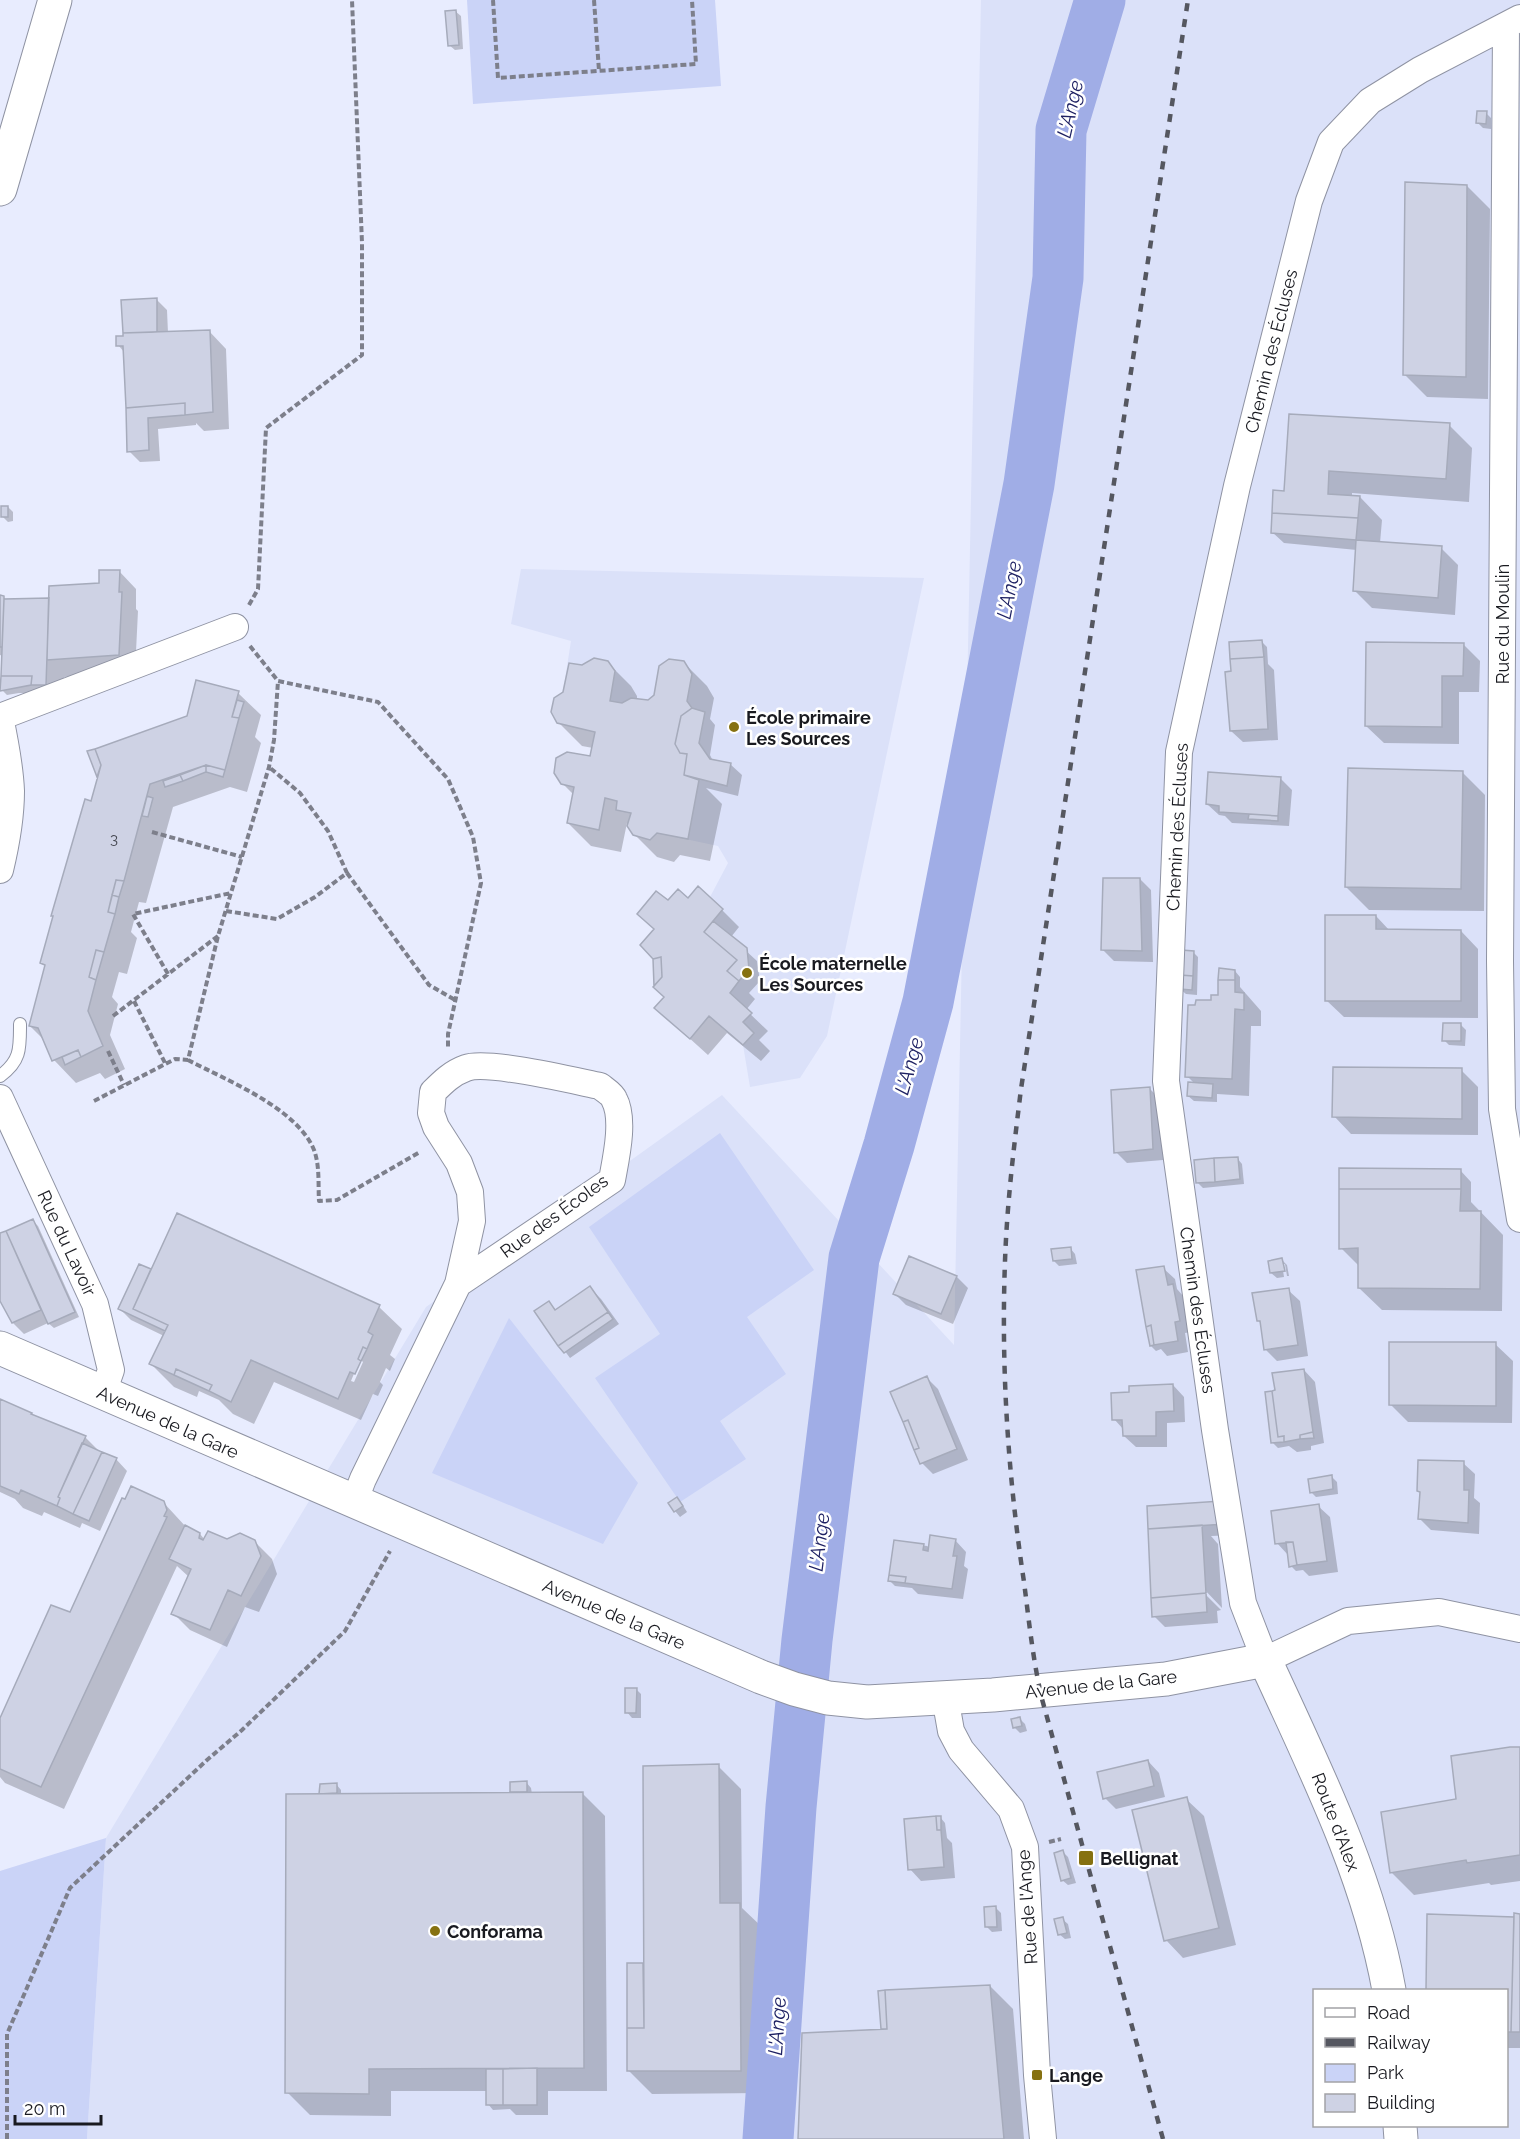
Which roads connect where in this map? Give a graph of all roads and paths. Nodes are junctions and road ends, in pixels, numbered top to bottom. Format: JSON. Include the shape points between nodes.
{"nodes":[{"id":1,"x":55,"y":0,"type":"edge"},
{"id":2,"x":352,"y":0,"type":"edge"},
{"id":3,"x":493,"y":0,"type":"edge"},
{"id":4,"x":594,"y":0,"type":"edge"},
{"id":5,"x":692,"y":0,"type":"edge"},
{"id":6,"x":1513,"y":23,"type":"edge"},
{"id":7,"x":599,"y":71,"type":"junction"},
{"id":8,"x":0,"y":189,"type":"edge"},
{"id":9,"x":236,"y":627,"type":"junction"},
{"id":10,"x":278,"y":681,"type":"junction"},
{"id":11,"x":0,"y":717,"type":"edge"},
{"id":12,"x":269,"y":767,"type":"junction"},
{"id":13,"x":152,"y":832,"type":"dead end"},
{"id":14,"x":242,"y":857,"type":"junction"},
{"id":15,"x":0,"y":870,"type":"edge"},
{"id":16,"x":347,"y":873,"type":"junction"},
{"id":17,"x":231,"y":893,"type":"junction"},
{"id":18,"x":226,"y":911,"type":"junction"},
{"id":19,"x":218,"y":936,"type":"junction"},
{"id":20,"x":168,"y":974,"type":"junction"},
{"id":21,"x":455,"y":1000,"type":"junction"},
{"id":22,"x":134,"y":1001,"type":"junction"},
{"id":23,"x":112,"y":1016,"type":"dead end"},
{"id":24,"x":20,"y":1024,"type":"dead end"},
{"id":25,"x":108,"y":1051,"type":"dead end"},
{"id":26,"x":188,"y":1060,"type":"junction"},
{"id":27,"x":165,"y":1063,"type":"junction"},
{"id":28,"x":0,"y":1076,"type":"edge"},
{"id":29,"x":448,"y":1077,"type":"junction"},
{"id":30,"x":124,"y":1085,"type":"junction"},
{"id":31,"x":0,"y":1098,"type":"edge"},
{"id":32,"x":94,"y":1101,"type":"dead end"},
{"id":33,"x":444,"y":1138,"type":"junction"},
{"id":34,"x":1520,"y":1219,"type":"edge"},
{"id":35,"x":458,"y":1284,"type":"junction"},
{"id":36,"x":0,"y":1348,"type":"edge"},
{"id":37,"x":103,"y":1393,"type":"junction"},
{"id":38,"x":354,"y":1502,"type":"junction"},
{"id":39,"x":405,"y":1524,"type":"junction"},
{"id":40,"x":1520,"y":1629,"type":"edge"},
{"id":41,"x":1265,"y":1660,"type":"junction"},
{"id":42,"x":945,"y":1697,"type":"junction"},
{"id":43,"x":1389,"y":1989,"type":"edge"},
{"id":44,"x":7,"y":2139,"type":"edge"},
{"id":45,"x":1043,"y":2139,"type":"edge"}],
"edges":[{"from":1,"to":8,"type":"street"},
{"from":2,"to":9,"type":"path","via":[[362,243],[362,355],[266,428],[258,589]]},
{"from":3,"to":7,"type":"path","via":[[498,78]]},
{"from":4,"to":7,"type":"path"},
{"from":5,"to":7,"type":"path","via":[[696,64]]},
{"from":6,"to":34,"type":"street","name":"Rue du Moulin","via":[[1500,961],[1502,1109]]},
{"from":6,"to":41,"type":"street","name":"Chemin des Écluses","via":[[1420,70],[1370,101],[1331,142],[1309,201],[1237,486],[1179,752],[1166,1081],[1243,1603]]},
{"from":9,"to":10,"type":"path"},
{"from":9,"to":11,"type":"street"},
{"from":10,"to":12,"type":"path"},
{"from":10,"to":21,"type":"path","via":[[378,702],[448,778],[473,837],[481,883]]},
{"from":11,"to":15,"type":"street","via":[[11,792]]},
{"from":12,"to":14,"type":"path"},
{"from":12,"to":16,"type":"path","via":[[300,793],[328,831]]},
{"from":13,"to":14,"type":"path"},
{"from":14,"to":17,"type":"path"},
{"from":16,"to":18,"type":"path","via":[[277,919]]},
{"from":16,"to":21,"type":"path","via":[[429,985]]},
{"from":17,"to":18,"type":"path"},
{"from":17,"to":20,"type":"path","via":[[134,914]]},
{"from":18,"to":19,"type":"path"},
{"from":19,"to":20,"type":"path"},
{"from":19,"to":26,"type":"path"},
{"from":20,"to":22,"type":"path"},
{"from":21,"to":29,"type":"path","via":[[448,1034]]},
{"from":22,"to":23,"type":"path"},
{"from":22,"to":27,"type":"path"},
{"from":24,"to":28,"type":"lane","via":[[18,1055]]},
{"from":25,"to":30,"type":"path"},
{"from":26,"to":27,"type":"path"},
{"from":26,"to":33,"type":"path","via":[[270,1103],[301,1130],[314,1150],[319,1201],[337,1200]]},
{"from":27,"to":30,"type":"path"},
{"from":29,"to":33,"type":"street","name":"Rue des Écoles","via":[[432,1092],[431,1113]]},
{"from":29,"to":35,"type":"street","name":"Rue des Écoles","via":[[468,1066],[494,1067],[600,1086],[614,1097],[619,1112],[612,1180]]},
{"from":30,"to":32,"type":"path"},
{"from":31,"to":37,"type":"street","name":"Rue du Lavoir","via":[[95,1304],[111,1370]]},
{"from":33,"to":35,"type":"street","name":"Rue des Écoles","via":[[470,1192],[472,1221]]},
{"from":35,"to":38,"type":"street","name":"Rue des Écoles"},
{"from":36,"to":37,"type":"street","name":"Avenue de la Gare"},
{"from":37,"to":38,"type":"street","name":"Avenue de la Gare"},
{"from":38,"to":39,"type":"street","name":"Avenue de la Gare"},
{"from":39,"to":42,"type":"street","name":"Avenue de la Gare","via":[[794,1689],[867,1702]]},
{"from":39,"to":44,"type":"path","via":[[345,1631],[70,1888],[7,2034]]},
{"from":40,"to":41,"type":"street","via":[[1439,1612],[1348,1622]]},
{"from":41,"to":42,"type":"street","name":"Avenue de la Gare","via":[[1166,1679]]},
{"from":41,"to":43,"type":"street","name":"Route d'Alex","via":[[1350,1854],[1384,1961]]},
{"from":42,"to":45,"type":"street","name":"Rue de l'Ange","via":[[951,1731],[961,1750],[1011,1809],[1025,1847]]}]}
